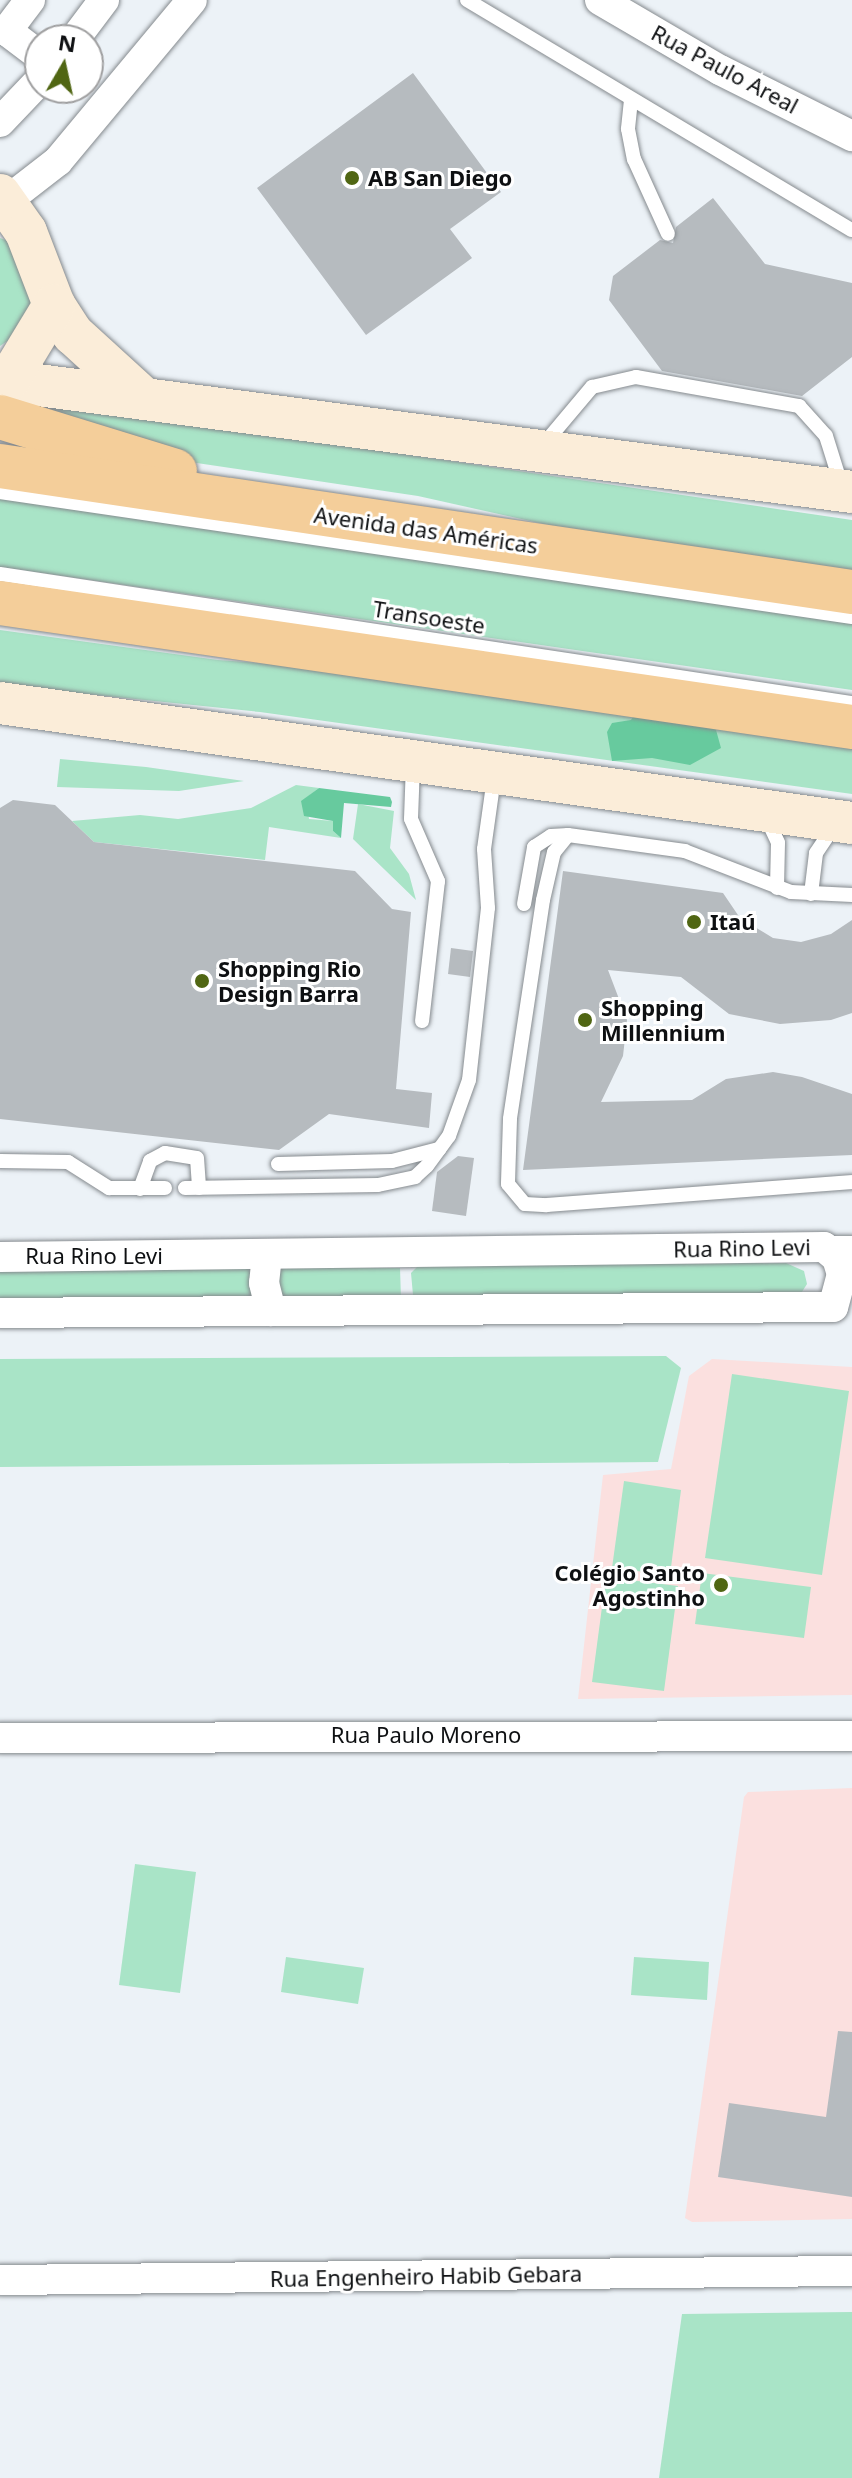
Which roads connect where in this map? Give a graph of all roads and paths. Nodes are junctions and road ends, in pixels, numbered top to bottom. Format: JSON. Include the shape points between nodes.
{"nodes":[{"id":1,"x":30,"y":0,"type":"edge"},
{"id":2,"x":104,"y":0,"type":"edge"},
{"id":3,"x":192,"y":0,"type":"edge"},
{"id":4,"x":467,"y":0,"type":"edge"},
{"id":5,"x":600,"y":0,"type":"edge"},
{"id":6,"x":86,"y":24,"type":"edge"},
{"id":7,"x":4,"y":28,"type":"edge"},
{"id":8,"x":24,"y":44,"type":"edge"},
{"id":9,"x":104,"y":84,"type":"edge"},
{"id":10,"x":24,"y":97,"type":"edge"},
{"id":11,"x":631,"y":100,"type":"junction"},
{"id":12,"x":86,"y":104,"type":"edge"},
{"id":13,"x":0,"y":122,"type":"edge"},
{"id":14,"x":852,"y":136,"type":"edge"},
{"id":15,"x":3,"y":201,"type":"edge"},
{"id":16,"x":852,"y":230,"type":"edge"},
{"id":17,"x":668,"y":234,"type":"dead end"},
{"id":18,"x":54,"y":305,"type":"junction"},
{"id":19,"x":3,"y":393,"type":"edge"},
{"id":20,"x":141,"y":396,"type":"junction"},
{"id":21,"x":539,"y":450,"type":"junction"},
{"id":22,"x":0,"y":466,"type":"edge"},
{"id":23,"x":0,"y":492,"type":"edge"},
{"id":24,"x":848,"y":492,"type":"edge"},
{"id":25,"x":316,"y":514,"type":"junction"},
{"id":26,"x":852,"y":592,"type":"edge"},
{"id":27,"x":3,"y":597,"type":"edge"},
{"id":28,"x":852,"y":617,"type":"edge"},
{"id":29,"x":0,"y":703,"type":"edge"},
{"id":30,"x":852,"y":703,"type":"edge"},
{"id":31,"x":852,"y":727,"type":"edge"},
{"id":32,"x":413,"y":760,"type":"junction"},
{"id":33,"x":495,"y":771,"type":"junction"},
{"id":34,"x":760,"y":808,"type":"junction"},
{"id":35,"x":845,"y":822,"type":"edge"},
{"id":36,"x":568,"y":835,"type":"junction"},
{"id":37,"x":777,"y":888,"type":"junction"},
{"id":38,"x":811,"y":894,"type":"junction"},
{"id":39,"x":852,"y":895,"type":"edge"},
{"id":40,"x":524,"y":904,"type":"dead end"},
{"id":41,"x":422,"y":1021,"type":"dead end"},
{"id":42,"x":439,"y":1149,"type":"junction"},
{"id":43,"x":0,"y":1161,"type":"edge"},
{"id":44,"x":278,"y":1164,"type":"dead end"},
{"id":45,"x":852,"y":1182,"type":"edge"},
{"id":46,"x":165,"y":1188,"type":"dead end"},
{"id":47,"x":140,"y":1189,"type":"junction"},
{"id":48,"x":838,"y":1247,"type":"edge"},
{"id":49,"x":267,"y":1255,"type":"junction"},
{"id":50,"x":0,"y":1257,"type":"edge"},
{"id":51,"x":842,"y":1306,"type":"edge"},
{"id":52,"x":271,"y":1311,"type":"junction"},
{"id":53,"x":0,"y":1313,"type":"edge"},
{"id":54,"x":852,"y":1736,"type":"edge"},
{"id":55,"x":0,"y":1738,"type":"edge"},
{"id":56,"x":852,"y":2271,"type":"edge"},
{"id":57,"x":0,"y":2280,"type":"edge"}],
"edges":[{"from":1,"to":7,"type":"street"},
{"from":2,"to":6,"type":"street"},
{"from":3,"to":9,"type":"street"},
{"from":4,"to":11,"type":"lane"},
{"from":5,"to":14,"type":"street","name":"Rua Paulo Areal","via":[[720,70]]},
{"from":7,"to":8,"type":"street"},
{"from":10,"to":13,"type":"street"},
{"from":11,"to":16,"type":"lane"},
{"from":11,"to":17,"type":"lane","via":[[628,129],[634,159]]},
{"from":12,"to":15,"type":"street","via":[[58,161]]},
{"from":15,"to":18,"type":"main road","via":[[26,232]]},
{"from":18,"to":19,"type":"main road"},
{"from":18,"to":20,"type":"main road","via":[[81,343]]},
{"from":19,"to":20,"type":"main road"},
{"from":19,"to":25,"type":"highway","via":[[174,471],[275,490]]},
{"from":20,"to":21,"type":"main road"},
{"from":21,"to":24,"type":"main road"},
{"from":21,"to":24,"type":"lane","via":[[592,387],[636,377],[799,402],[826,436]]},
{"from":22,"to":25,"type":"highway","name":"Avenida das Américas"},
{"from":23,"to":28,"type":"lane"},
{"from":25,"to":26,"type":"highway","name":"Avenida das Américas"},
{"from":27,"to":30,"type":"lane","name":"Transoeste"},
{"from":27,"to":31,"type":"highway"},
{"from":29,"to":32,"type":"main road"},
{"from":32,"to":33,"type":"main road"},
{"from":32,"to":41,"type":"lane","via":[[408,806],[433,863],[439,900]]},
{"from":33,"to":34,"type":"main road"},
{"from":33,"to":42,"type":"lane","via":[[484,849],[488,908],[469,1080],[456,1120]]},
{"from":34,"to":35,"type":"main road"},
{"from":34,"to":37,"type":"lane","via":[[778,843]]},
{"from":35,"to":38,"type":"lane","via":[[816,853]]},
{"from":36,"to":37,"type":"lane","via":[[685,851]]},
{"from":36,"to":40,"type":"lane","via":[[551,836],[534,847]]},
{"from":36,"to":45,"type":"lane","via":[[554,852],[543,900],[510,1119],[512,1194],[525,1204],[547,1205]]},
{"from":37,"to":38,"type":"lane"},
{"from":38,"to":39,"type":"lane"},
{"from":42,"to":44,"type":"lane","via":[[392,1161]]},
{"from":42,"to":47,"type":"lane","via":[[415,1177],[398,1182],[192,1188],[197,1158],[165,1153],[150,1161]]},
{"from":43,"to":47,"type":"lane","via":[[68,1162],[109,1188]]},
{"from":46,"to":47,"type":"lane"},
{"from":48,"to":49,"type":"street","name":"Rua Rino Levi"},
{"from":48,"to":51,"type":"street","name":"Rua Rino Levi"},
{"from":49,"to":50,"type":"street","name":"Rua Rino Levi"},
{"from":49,"to":52,"type":"street","via":[[264,1283]]},
{"from":51,"to":52,"type":"street","name":"Rua Rino Levi"},
{"from":52,"to":53,"type":"street","name":"Rua Rino Levi"},
{"from":54,"to":55,"type":"street","name":"Rua Paulo Moreno"},
{"from":56,"to":57,"type":"street","name":"Rua Engenheiro Habib Gebara"}]}
